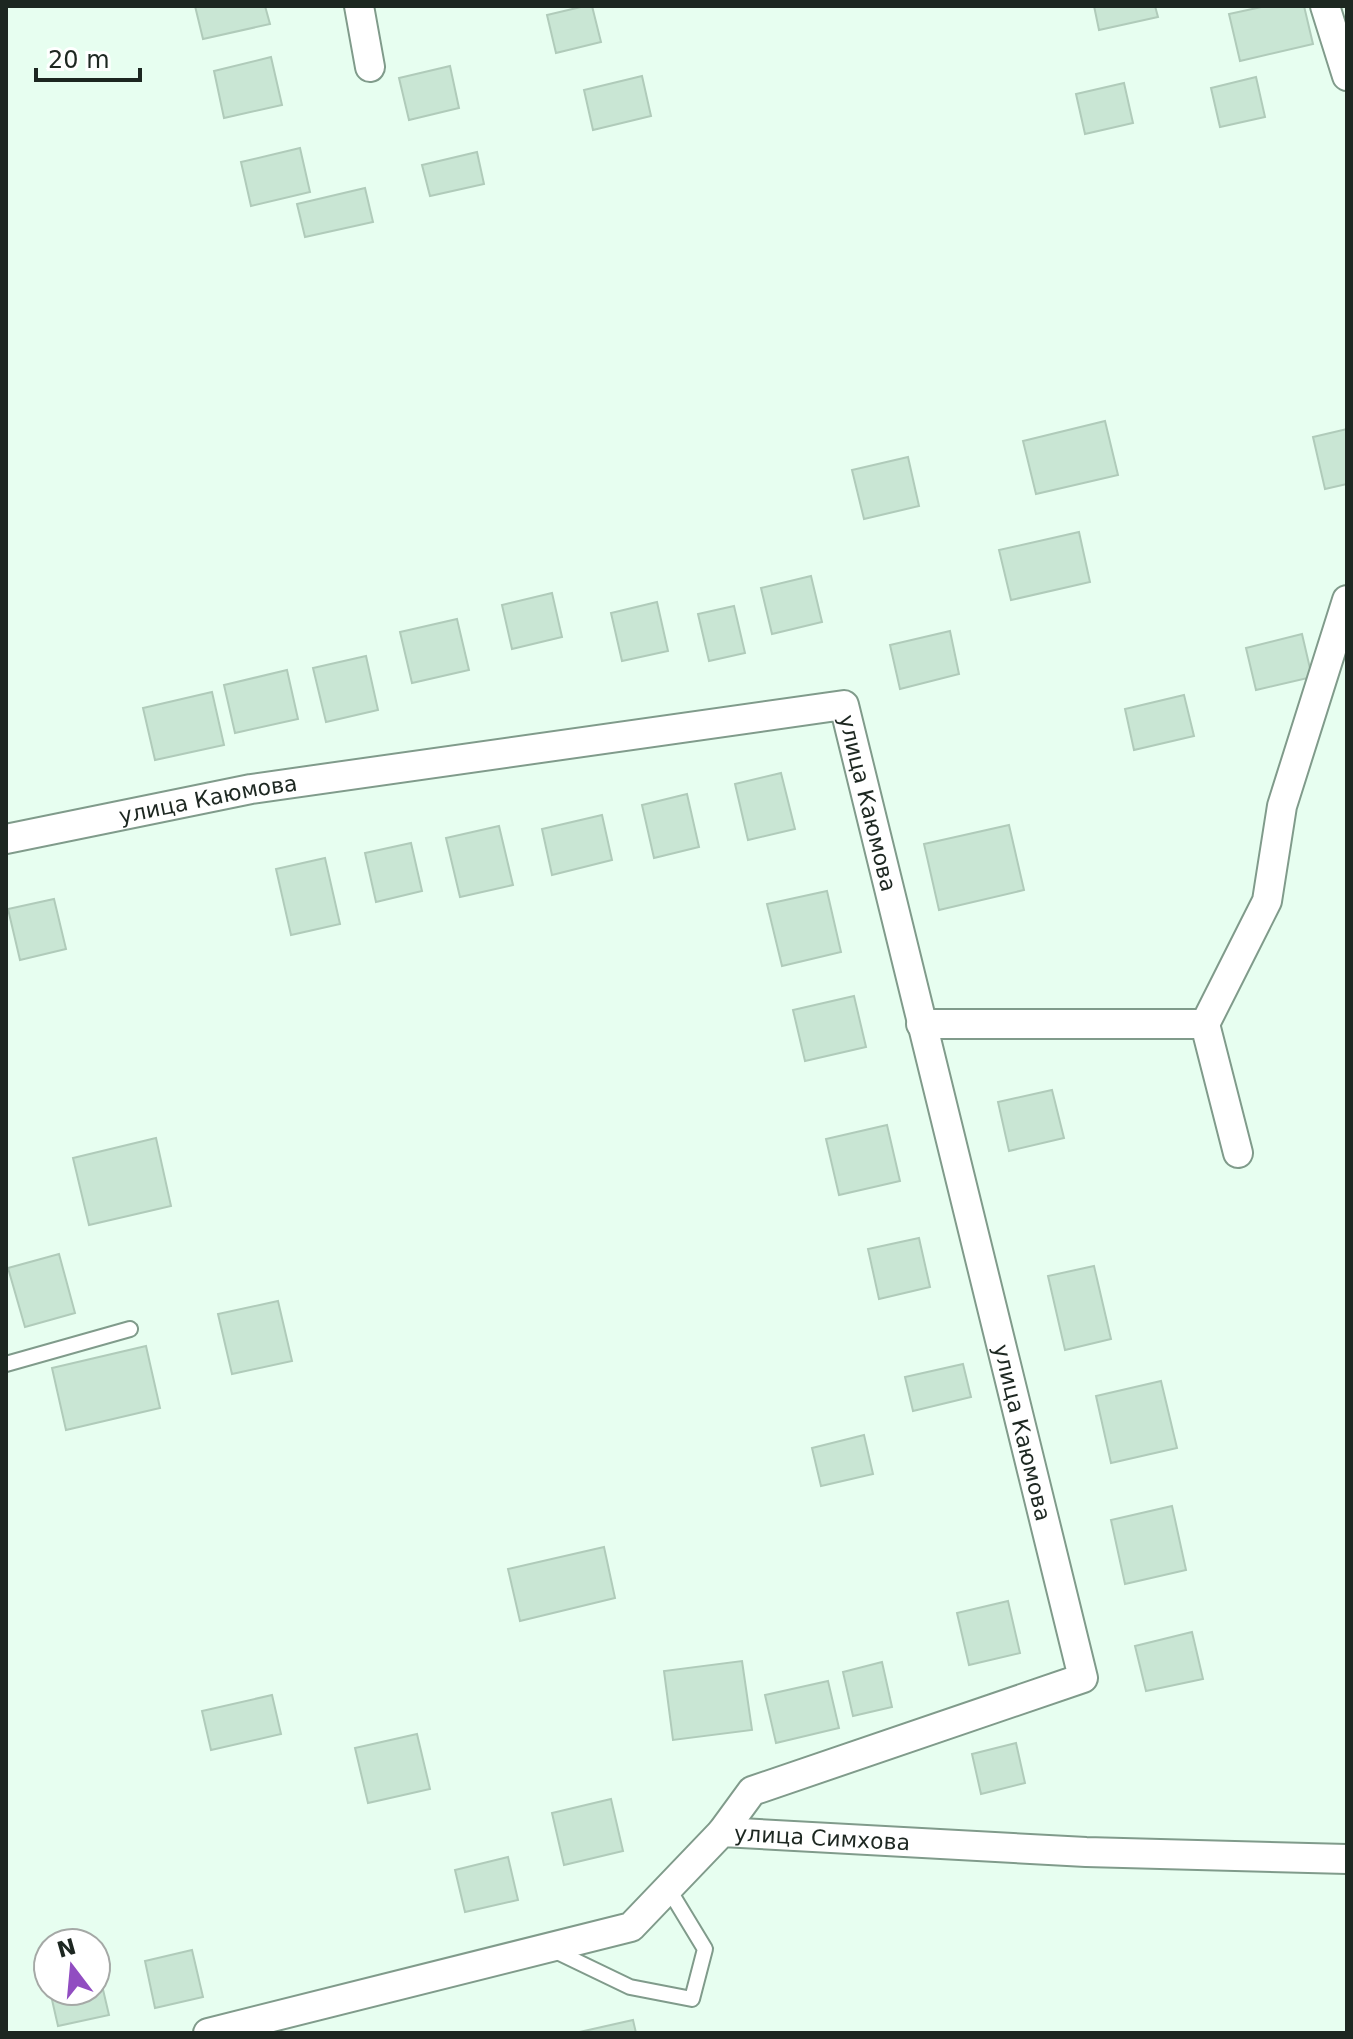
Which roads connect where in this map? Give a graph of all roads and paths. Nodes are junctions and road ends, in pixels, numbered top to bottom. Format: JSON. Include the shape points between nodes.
{"nodes":[{"id":1,"x":359,"y":6,"type":"edge"},
{"id":2,"x":1325,"y":6,"type":"edge"},
{"id":3,"x":370,"y":67,"type":"dead end"},
{"id":4,"x":1347,"y":76,"type":"edge"},
{"id":5,"x":1347,"y":600,"type":"edge"},
{"id":6,"x":6,"y":839,"type":"edge"},
{"id":7,"x":921,"y":1024,"type":"junction"},
{"id":8,"x":1205,"y":1024,"type":"junction"},
{"id":9,"x":1238,"y":1153,"type":"dead end"},
{"id":10,"x":130,"y":1329,"type":"dead end"},
{"id":11,"x":6,"y":1364,"type":"edge"},
{"id":12,"x":722,"y":1832,"type":"junction"},
{"id":13,"x":1347,"y":1859,"type":"edge"},
{"id":14,"x":668,"y":1888,"type":"junction"},
{"id":15,"x":547,"y":1948,"type":"junction"},
{"id":16,"x":208,"y":2033,"type":"edge"}],
"edges":[{"from":1,"to":3,"type":"street"},
{"from":2,"to":4,"type":"street"},
{"from":5,"to":8,"type":"street","via":[[1282,806],[1267,901]]},
{"from":6,"to":7,"type":"street","name":"улица Каюмова","via":[[251,789],[844,705]]},
{"from":7,"to":8,"type":"street"},
{"from":7,"to":12,"type":"street","name":"улица Каюмова","via":[[1083,1678],[752,1791]]},
{"from":8,"to":9,"type":"street"},
{"from":10,"to":11,"type":"lane"},
{"from":12,"to":13,"type":"street","name":"улица Симхова","via":[[1086,1852]]},
{"from":12,"to":14,"type":"street","name":"улица Симхова"},
{"from":14,"to":15,"type":"street","name":"улица Симхова","via":[[631,1927]]},
{"from":14,"to":15,"type":"lane","via":[[705,1949],[692,1999],[630,1987]]},
{"from":15,"to":16,"type":"street","name":"улица Симхова"}]}
